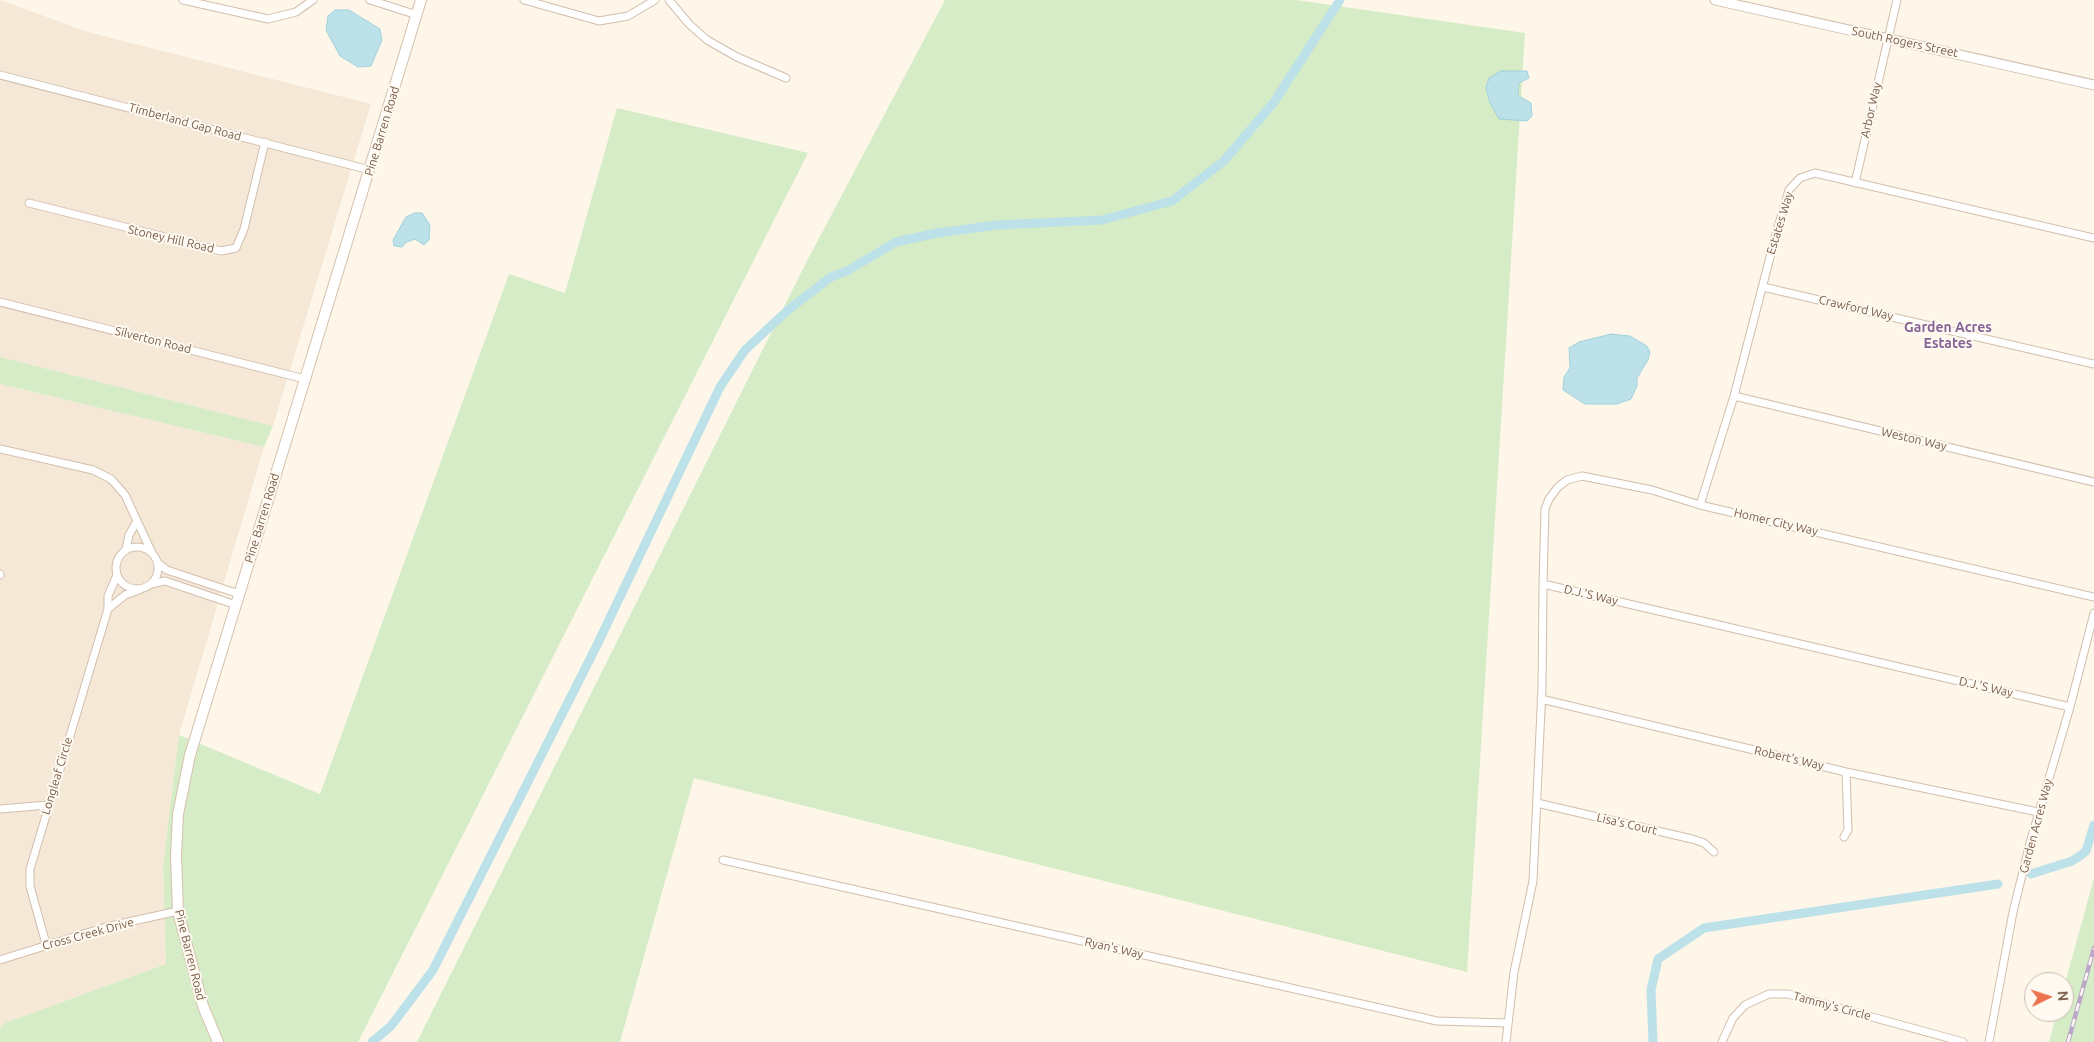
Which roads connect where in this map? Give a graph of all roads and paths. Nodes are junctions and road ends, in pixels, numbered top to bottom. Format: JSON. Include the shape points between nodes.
{"nodes":[{"id":1,"x":183,"y":0,"type":"edge"},
{"id":2,"x":313,"y":0,"type":"edge"},
{"id":3,"x":370,"y":0,"type":"edge"},
{"id":4,"x":524,"y":0,"type":"edge"},
{"id":5,"x":655,"y":0,"type":"edge"},
{"id":6,"x":668,"y":0,"type":"edge"},
{"id":7,"x":1716,"y":0,"type":"edge"},
{"id":8,"x":1897,"y":0,"type":"edge"},
{"id":9,"x":419,"y":1,"type":"edge"},
{"id":10,"x":417,"y":15,"type":"junction"},
{"id":11,"x":1888,"y":38,"type":"junction"},
{"id":12,"x":0,"y":75,"type":"edge"},
{"id":13,"x":786,"y":78,"type":"dead end"},
{"id":14,"x":2094,"y":85,"type":"edge"},
{"id":15,"x":264,"y":142,"type":"junction"},
{"id":16,"x":370,"y":170,"type":"junction"},
{"id":17,"x":1854,"y":183,"type":"junction"},
{"id":18,"x":29,"y":203,"type":"dead end"},
{"id":19,"x":2094,"y":238,"type":"edge"},
{"id":20,"x":1763,"y":287,"type":"junction"},
{"id":21,"x":0,"y":302,"type":"edge"},
{"id":22,"x":2094,"y":364,"type":"edge"},
{"id":23,"x":305,"y":379,"type":"junction"},
{"id":24,"x":1734,"y":396,"type":"junction"},
{"id":25,"x":0,"y":449,"type":"edge"},
{"id":26,"x":2094,"y":482,"type":"edge"},
{"id":27,"x":1700,"y":505,"type":"junction"},
{"id":28,"x":136,"y":523,"type":"junction"},
{"id":29,"x":126,"y":549,"type":"junction"},
{"id":30,"x":152,"y":553,"type":"junction"},
{"id":31,"x":158,"y":563,"type":"junction"},
{"id":32,"x":117,"y":576,"type":"junction"},
{"id":33,"x":150,"y":584,"type":"junction"},
{"id":34,"x":1543,"y":584,"type":"junction"},
{"id":35,"x":141,"y":589,"type":"junction"},
{"id":36,"x":240,"y":594,"type":"junction"},
{"id":37,"x":2094,"y":598,"type":"edge"},
{"id":38,"x":236,"y":605,"type":"junction"},
{"id":39,"x":108,"y":609,"type":"junction"},
{"id":40,"x":2094,"y":612,"type":"edge"},
{"id":41,"x":1541,"y":699,"type":"junction"},
{"id":42,"x":2070,"y":707,"type":"junction"},
{"id":43,"x":1846,"y":772,"type":"junction"},
{"id":44,"x":1537,"y":803,"type":"junction"},
{"id":45,"x":48,"y":805,"type":"junction"},
{"id":46,"x":0,"y":809,"type":"edge"},
{"id":47,"x":2038,"y":812,"type":"junction"},
{"id":48,"x":1844,"y":837,"type":"dead end"},
{"id":49,"x":1714,"y":852,"type":"dead end"},
{"id":50,"x":723,"y":860,"type":"dead end"},
{"id":51,"x":178,"y":910,"type":"junction"},
{"id":52,"x":46,"y":944,"type":"junction"},
{"id":53,"x":0,"y":960,"type":"edge"},
{"id":54,"x":1508,"y":1023,"type":"junction"},
{"id":55,"x":218,"y":1042,"type":"edge"},
{"id":56,"x":1506,"y":1042,"type":"edge"},
{"id":57,"x":1722,"y":1042,"type":"edge"},
{"id":58,"x":1963,"y":1042,"type":"edge"},
{"id":59,"x":1989,"y":1042,"type":"edge"}],
"edges":[{"from":1,"to":2,"type":"street","via":[[268,20],[286,16]]},
{"from":3,"to":10,"type":"street"},
{"from":4,"to":5,"type":"street","via":[[600,21],[628,16]]},
{"from":6,"to":13,"type":"street","via":[[707,40]]},
{"from":7,"to":11,"type":"street","name":"South Rogers Street"},
{"from":8,"to":11,"type":"street","name":"Arbor Way"},
{"from":9,"to":10,"type":"main road","name":"Pine Barren Road"},
{"from":10,"to":16,"type":"main road","name":"Pine Barren Road"},
{"from":11,"to":14,"type":"street","name":"South Rogers Street"},
{"from":11,"to":17,"type":"street","name":"Arbor Way"},
{"from":12,"to":15,"type":"street","name":"Timberland Gap Road"},
{"from":15,"to":16,"type":"street","name":"Timberland Gap Road"},
{"from":15,"to":18,"type":"street","name":"Stoney Hill Road","via":[[244,229],[236,248],[221,251]]},
{"from":16,"to":23,"type":"main road","name":"Pine Barren Road"},
{"from":17,"to":19,"type":"street","name":"Estates Way"},
{"from":17,"to":20,"type":"street","name":"Estates Way","via":[[1815,173],[1792,184]]},
{"from":20,"to":22,"type":"street","name":"Crawford Way"},
{"from":20,"to":24,"type":"street","name":"Estates Way"},
{"from":21,"to":23,"type":"street","name":"Silverton Road"},
{"from":23,"to":36,"type":"main road","name":"Pine Barren Road"},
{"from":24,"to":26,"type":"street","name":"Weston Way"},
{"from":24,"to":27,"type":"street","name":"Estates Way"},
{"from":25,"to":28,"type":"street","via":[[106,475],[125,496]]},
{"from":27,"to":34,"type":"street","name":"Homer City Way","via":[[1652,490],[1582,476],[1567,480],[1553,493],[1545,509]]},
{"from":27,"to":37,"type":"street","name":"Homer City Way"},
{"from":28,"to":29,"type":"street","name":"Longleaf Circle"},
{"from":28,"to":30,"type":"street"},
{"from":29,"to":30,"type":"street","via":[[140,546]]},
{"from":29,"to":32,"type":"street","name":"Longleaf Circle","via":[[117,559]]},
{"from":30,"to":31,"type":"street"},
{"from":31,"to":33,"type":"street","via":[[157,575]]},
{"from":31,"to":36,"type":"street","via":[[167,570]]},
{"from":32,"to":35,"type":"street","via":[[126,586]]},
{"from":32,"to":39,"type":"street","name":"Longleaf Circle","via":[[108,596]]},
{"from":33,"to":35,"type":"street"},
{"from":33,"to":38,"type":"street","via":[[164,581]]},
{"from":34,"to":41,"type":"street","name":"D.J.'S Way"},
{"from":34,"to":42,"type":"street","name":"D.J.'S Way"},
{"from":35,"to":39,"type":"street","via":[[125,595]]},
{"from":36,"to":38,"type":"main road","name":"Pine Barren Road"},
{"from":38,"to":51,"type":"main road","name":"Pine Barren Road","via":[[190,755],[178,814],[175,872]]},
{"from":39,"to":45,"type":"street","name":"Longleaf Circle"},
{"from":40,"to":42,"type":"street","name":"Garden Acres Way"},
{"from":41,"to":43,"type":"street","name":"Robert's Way"},
{"from":41,"to":44,"type":"street","name":"D.J.'S Way"},
{"from":42,"to":47,"type":"street","name":"Garden Acres Way"},
{"from":43,"to":47,"type":"street","name":"Robert's Way"},
{"from":43,"to":48,"type":"street","via":[[1848,830]]},
{"from":44,"to":49,"type":"street","name":"Lisa's Court","via":[[1692,839],[1704,843]]},
{"from":44,"to":54,"type":"street","name":"D.J.'S Way","via":[[1533,881],[1514,972]]},
{"from":45,"to":46,"type":"street"},
{"from":45,"to":52,"type":"street","name":"Longleaf Circle","via":[[32,856],[30,886]]},
{"from":47,"to":59,"type":"street","name":"Garden Acres Way","via":[[2013,912]]},
{"from":50,"to":54,"type":"street","name":"Ryan's Way","via":[[1437,1021]]},
{"from":51,"to":52,"type":"street","name":"Cross Creek Drive"},
{"from":51,"to":55,"type":"main road","name":"Pine Barren Road","via":[[203,1006]]},
{"from":52,"to":53,"type":"street","name":"Cross Creek Drive"},
{"from":54,"to":56,"type":"street"},
{"from":57,"to":58,"type":"street","name":"Tammy's Circle","via":[[1733,1018],[1745,1005],[1769,994],[1788,994]]}]}
